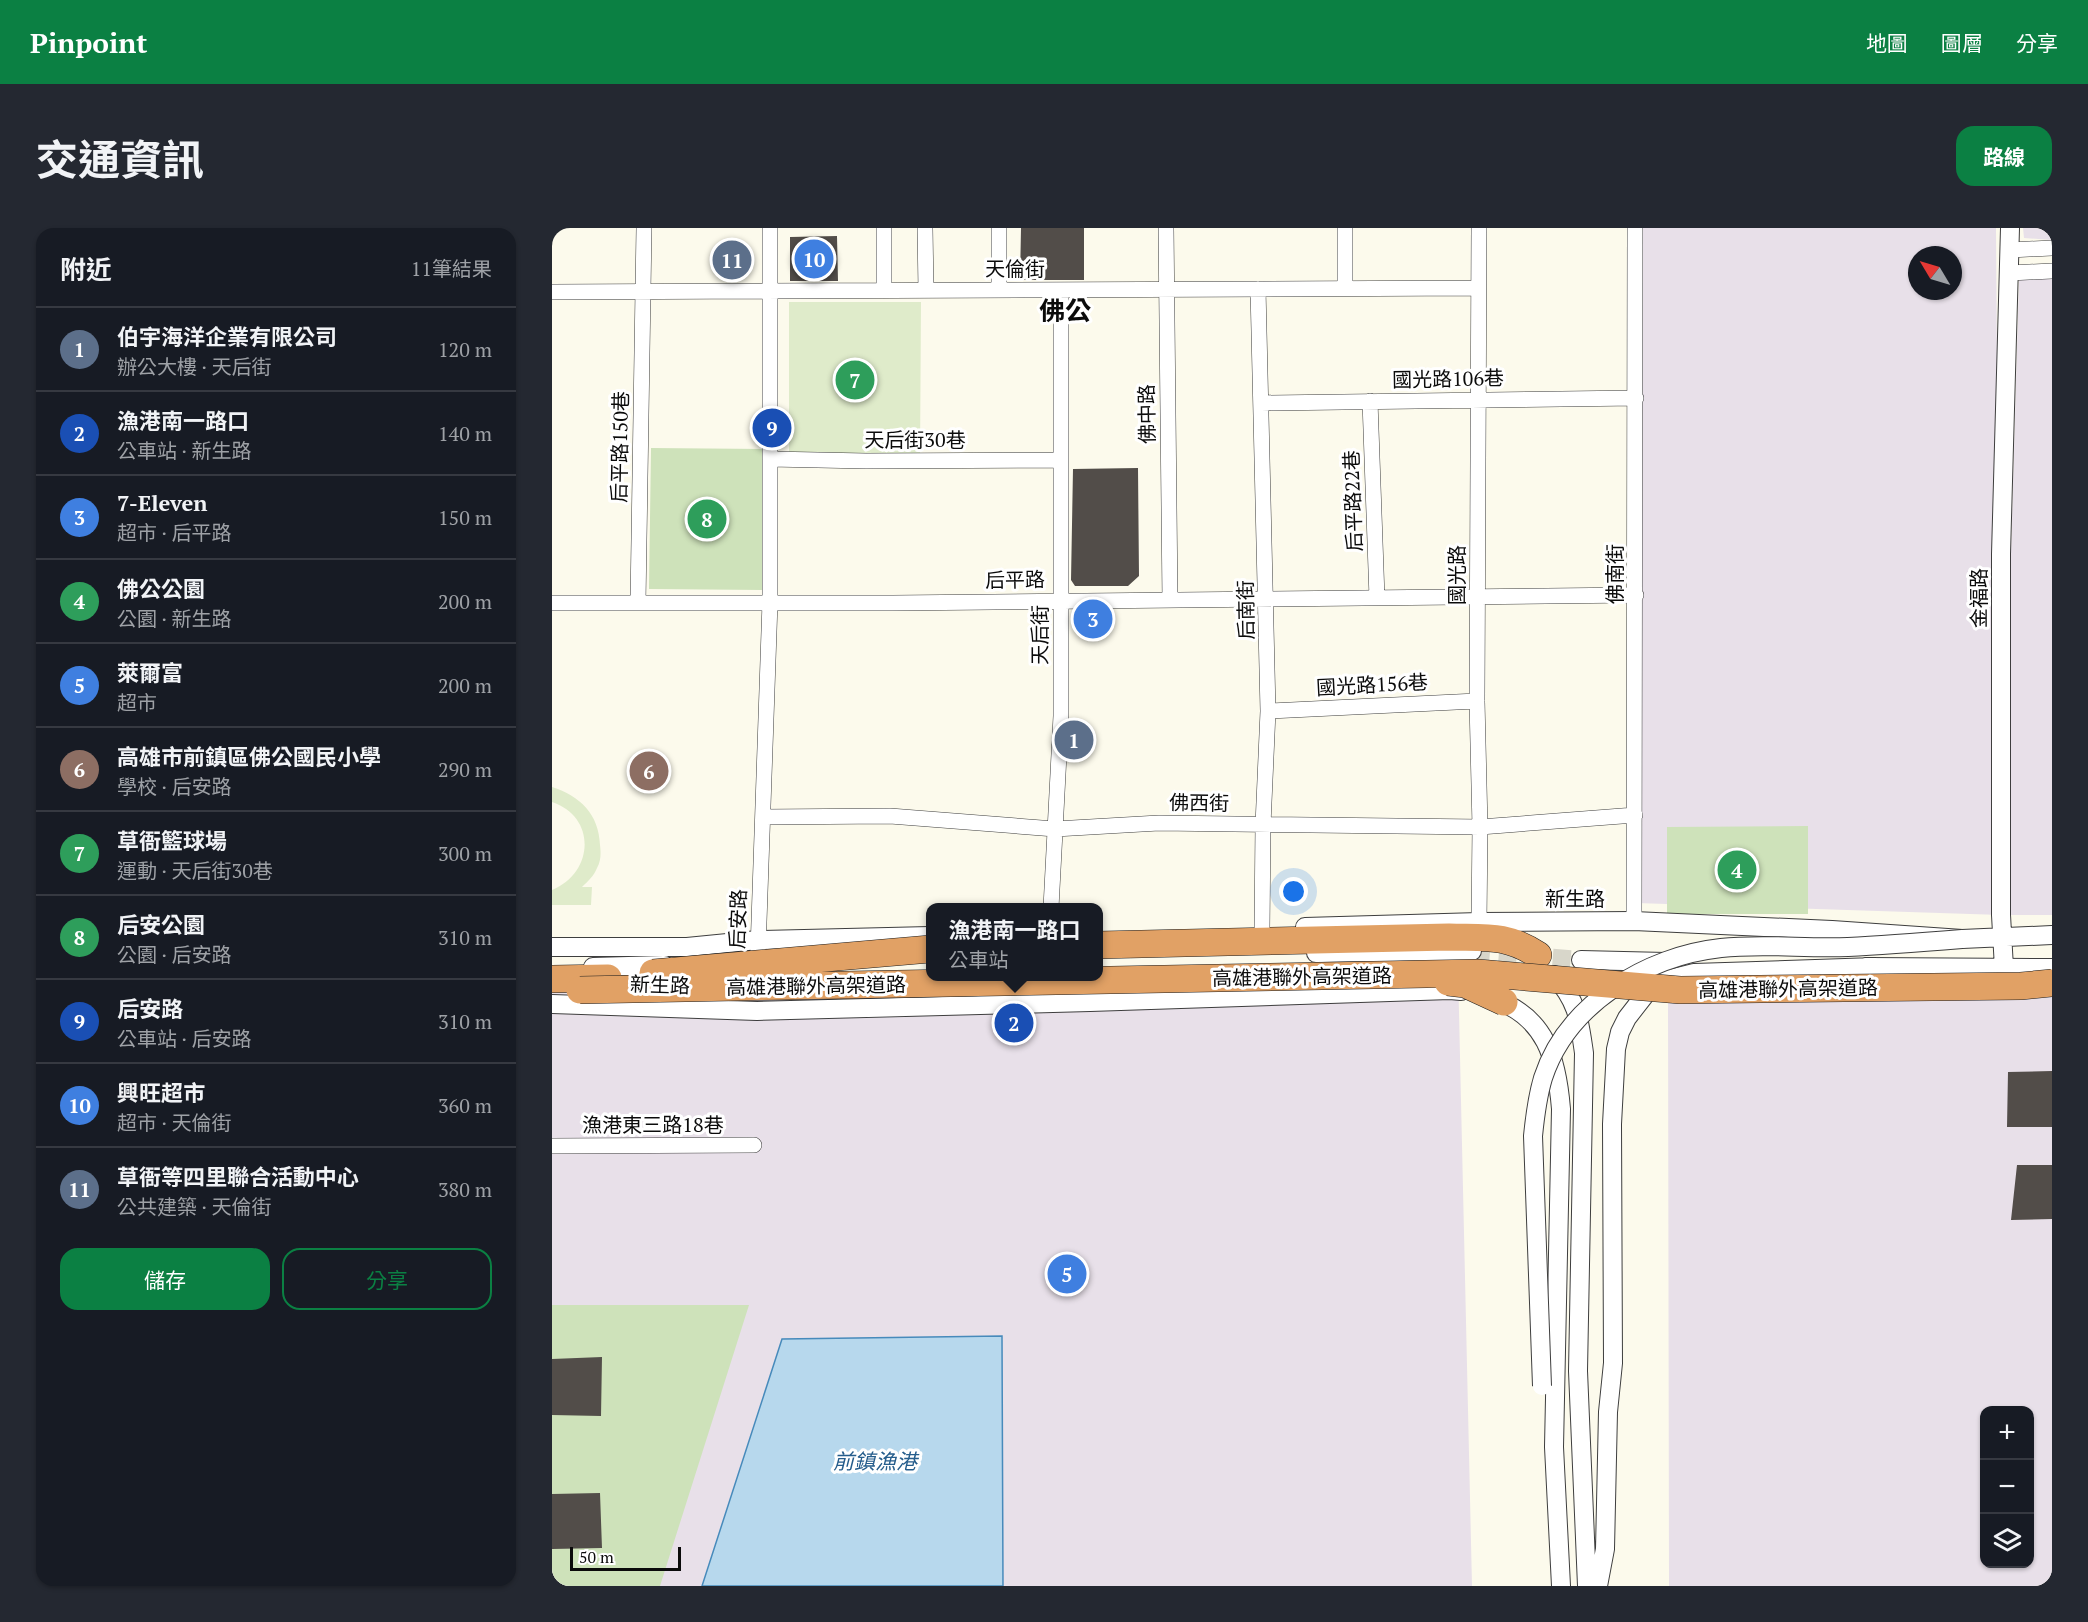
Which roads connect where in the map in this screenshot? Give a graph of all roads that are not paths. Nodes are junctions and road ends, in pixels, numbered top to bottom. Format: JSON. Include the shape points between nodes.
{"nodes":[{"id":1,"x":644,"y":228,"type":"edge"},
{"id":2,"x":770,"y":228,"type":"edge"},
{"id":3,"x":884,"y":228,"type":"edge"},
{"id":4,"x":925,"y":228,"type":"edge"},
{"id":5,"x":999,"y":228,"type":"edge"},
{"id":6,"x":1166,"y":228,"type":"edge"},
{"id":7,"x":1345,"y":228,"type":"edge"},
{"id":8,"x":1479,"y":228,"type":"edge"},
{"id":9,"x":1635,"y":228,"type":"edge"},
{"id":10,"x":2010,"y":228,"type":"edge"},
{"id":11,"x":2052,"y":248,"type":"edge"},
{"id":12,"x":2010,"y":250,"type":"junction"},
{"id":13,"x":2052,"y":271,"type":"edge"},
{"id":14,"x":2010,"y":273,"type":"junction"},
{"id":15,"x":1345,"y":288,"type":"junction"},
{"id":16,"x":1478,"y":288,"type":"junction"},
{"id":17,"x":1166,"y":289,"type":"junction"},
{"id":18,"x":1258,"y":289,"type":"junction"},
{"id":19,"x":884,"y":290,"type":"junction"},
{"id":20,"x":926,"y":290,"type":"junction"},
{"id":21,"x":999,"y":290,"type":"junction"},
{"id":22,"x":1061,"y":290,"type":"junction"},
{"id":23,"x":643,"y":291,"type":"junction"},
{"id":24,"x":770,"y":291,"type":"junction"},
{"id":25,"x":552,"y":292,"type":"edge"},
{"id":26,"x":1636,"y":398,"type":"junction"},
{"id":27,"x":1478,"y":400,"type":"junction"},
{"id":28,"x":1371,"y":402,"type":"junction"},
{"id":29,"x":1262,"y":403,"type":"junction"},
{"id":30,"x":770,"y":459,"type":"junction"},
{"id":31,"x":1061,"y":460,"type":"junction"},
{"id":32,"x":1636,"y":596,"type":"junction"},
{"id":33,"x":1479,"y":597,"type":"junction"},
{"id":34,"x":1377,"y":598,"type":"junction"},
{"id":35,"x":1267,"y":599,"type":"junction"},
{"id":36,"x":1061,"y":600,"type":"junction"},
{"id":37,"x":1170,"y":600,"type":"junction"},
{"id":38,"x":638,"y":602,"type":"junction"},
{"id":39,"x":770,"y":602,"type":"junction"},
{"id":40,"x":552,"y":603,"type":"edge"},
{"id":41,"x":1477,"y":701,"type":"junction"},
{"id":42,"x":1268,"y":711,"type":"junction"},
{"id":43,"x":1635,"y":815,"type":"junction"},
{"id":44,"x":763,"y":817,"type":"junction"},
{"id":45,"x":1263,"y":825,"type":"junction"},
{"id":46,"x":1480,"y":827,"type":"junction"},
{"id":47,"x":1055,"y":829,"type":"junction"},
{"id":48,"x":1051,"y":903,"type":"edge"},
{"id":49,"x":1479,"y":921,"type":"junction"},
{"id":50,"x":1634,"y":921,"type":"junction"},
{"id":51,"x":1262,"y":930,"type":"junction"},
{"id":52,"x":1103,"y":933,"type":"edge"},
{"id":53,"x":2052,"y":934,"type":"edge"},
{"id":54,"x":926,"y":936,"type":"edge"},
{"id":55,"x":2002,"y":936,"type":"junction"},
{"id":56,"x":1962,"y":939,"type":"junction"},
{"id":57,"x":552,"y":940,"type":"edge"},
{"id":58,"x":758,"y":940,"type":"junction"},
{"id":59,"x":1103,"y":945,"type":"edge"},
{"id":60,"x":552,"y":947,"type":"edge"},
{"id":61,"x":926,"y":949,"type":"edge"},
{"id":62,"x":1472,"y":951,"type":"tunnel mouth"},
{"id":63,"x":1103,"y":956,"type":"edge"},
{"id":64,"x":1538,"y":956,"type":"junction"},
{"id":65,"x":1581,"y":960,"type":"tunnel mouth"},
{"id":66,"x":926,"y":962,"type":"edge"},
{"id":67,"x":758,"y":963,"type":"junction"},
{"id":68,"x":1875,"y":967,"type":"junction"},
{"id":69,"x":552,"y":968,"type":"edge"},
{"id":70,"x":2004,"y":968,"type":"junction"},
{"id":71,"x":1103,"y":970,"type":"edge"},
{"id":72,"x":2052,"y":970,"type":"edge"},
{"id":73,"x":926,"y":973,"type":"edge"},
{"id":74,"x":1103,"y":978,"type":"edge"},
{"id":75,"x":552,"y":979,"type":"edge"},
{"id":76,"x":926,"y":980,"type":"edge"},
{"id":77,"x":1047,"y":981,"type":"edge"},
{"id":78,"x":1054,"y":981,"type":"edge"},
{"id":79,"x":2052,"y":982,"type":"edge"},
{"id":80,"x":580,"y":985,"type":"junction"},
{"id":81,"x":552,"y":991,"type":"edge"},
{"id":82,"x":1090,"y":1002,"type":"junction"},
{"id":83,"x":1504,"y":1002,"type":"junction"},
{"id":84,"x":1048,"y":1003,"type":"junction"},
{"id":85,"x":552,"y":1004,"type":"edge"},
{"id":86,"x":754,"y":1145,"type":"dead end"},
{"id":87,"x":552,"y":1146,"type":"edge"},
{"id":88,"x":1554,"y":1447,"type":"junction"},
{"id":89,"x":1561,"y":1586,"type":"edge"},
{"id":90,"x":1587,"y":1586,"type":"edge"},
{"id":91,"x":1598,"y":1586,"type":"edge"}],
"edges":[{"from":1,"to":23,"type":"street","name":"后平路150巷"},
{"from":2,"to":24,"type":"street","name":"后安路"},
{"from":3,"to":19,"type":"street"},
{"from":4,"to":20,"type":"street"},
{"from":5,"to":21,"type":"street"},
{"from":6,"to":17,"type":"street","name":"佛中路"},
{"from":7,"to":15,"type":"street"},
{"from":8,"to":16,"type":"street","name":"國光路"},
{"from":9,"to":26,"type":"street","name":"佛南街"},
{"from":10,"to":12,"type":"street","name":"金福路"},
{"from":11,"to":12,"type":"street"},
{"from":12,"to":14,"type":"street","name":"金福路"},
{"from":13,"to":14,"type":"street"},
{"from":14,"to":55,"type":"street","name":"金福路","via":[[2001,554]]},
{"from":15,"to":16,"type":"street","name":"天倫街"},
{"from":15,"to":18,"type":"street","name":"天倫街"},
{"from":16,"to":27,"type":"street","name":"國光路"},
{"from":17,"to":18,"type":"street","name":"天倫街"},
{"from":17,"to":22,"type":"street","name":"天倫街"},
{"from":17,"to":37,"type":"street","name":"佛中路"},
{"from":18,"to":29,"type":"street","name":"后南街"},
{"from":19,"to":20,"type":"street","name":"天倫街"},
{"from":19,"to":24,"type":"street","name":"天倫街"},
{"from":20,"to":21,"type":"street","name":"天倫街"},
{"from":21,"to":22,"type":"street","name":"天倫街"},
{"from":22,"to":31,"type":"street","name":"天后街"},
{"from":23,"to":24,"type":"street","name":"天倫街"},
{"from":23,"to":25,"type":"street","name":"天倫街"},
{"from":23,"to":38,"type":"street","name":"后平路150巷"},
{"from":24,"to":30,"type":"street","name":"后安路"},
{"from":26,"to":27,"type":"street","name":"國光路106巷"},
{"from":26,"to":32,"type":"street","name":"佛南街"},
{"from":27,"to":28,"type":"street","name":"國光路106巷"},
{"from":27,"to":33,"type":"street","name":"國光路"},
{"from":28,"to":29,"type":"street","name":"國光路106巷"},
{"from":28,"to":34,"type":"street","name":"后平路22巷"},
{"from":29,"to":35,"type":"street","name":"后南街"},
{"from":30,"to":31,"type":"street","name":"天后街30巷"},
{"from":30,"to":39,"type":"street","name":"后安路"},
{"from":31,"to":36,"type":"street","name":"天后街"},
{"from":32,"to":33,"type":"street","name":"后平路"},
{"from":32,"to":43,"type":"street","name":"佛南街"},
{"from":33,"to":34,"type":"street","name":"后平路"},
{"from":33,"to":41,"type":"street","name":"國光路"},
{"from":34,"to":35,"type":"street","name":"后平路"},
{"from":35,"to":37,"type":"street","name":"后平路"},
{"from":35,"to":42,"type":"street","name":"后南街"},
{"from":36,"to":37,"type":"street","name":"后平路"},
{"from":36,"to":39,"type":"street","name":"后平路"},
{"from":36,"to":47,"type":"street","name":"天后街","via":[[1061,716]]},
{"from":38,"to":39,"type":"street","name":"后平路"},
{"from":38,"to":40,"type":"street","name":"后平路"},
{"from":39,"to":44,"type":"street","name":"后安路"},
{"from":41,"to":42,"type":"street","name":"國光路156巷"},
{"from":41,"to":46,"type":"street","name":"國光路"},
{"from":42,"to":45,"type":"street","name":"后南街"},
{"from":43,"to":46,"type":"street","name":"佛西街"},
{"from":43,"to":50,"type":"street","name":"佛南街"},
{"from":44,"to":47,"type":"street","name":"佛西街","via":[[890,816]]},
{"from":44,"to":58,"type":"street","name":"后安路"},
{"from":45,"to":46,"type":"street","name":"佛西街"},
{"from":45,"to":47,"type":"street","name":"佛西街"},
{"from":45,"to":51,"type":"street","name":"后南街"},
{"from":46,"to":49,"type":"street","name":"國光路"},
{"from":47,"to":48,"type":"street","name":"天后街"},
{"from":49,"to":50,"type":"street","name":"新生路"},
{"from":49,"to":51,"type":"street","name":"新生路"},
{"from":49,"to":64,"type":"street"},
{"from":50,"to":56,"type":"street","name":"新生路"},
{"from":51,"to":52,"type":"street","name":"新生路"},
{"from":53,"to":55,"type":"street","name":"新生路"},
{"from":54,"to":58,"type":"street","name":"新生路"},
{"from":55,"to":56,"type":"street","name":"新生路"},
{"from":55,"to":70,"type":"street","name":"金福路"},
{"from":56,"to":88,"type":"street","bridge":true,"via":[[1847,947],[1722,947],[1690,953],[1643,971],[1615,987],[1575,1023],[1544,1076],[1533,1136],[1542,1386]]},
{"from":57,"to":58,"type":"street","name":"新生路"},
{"from":58,"to":60,"type":"street","name":"新生路","via":[[687,946]]},
{"from":58,"to":67,"type":"street","name":"后安路"},
{"from":59,"to":64,"type":"highway","via":[[1449,937],[1506,940]]},
{"from":61,"to":80,"type":"highway","bridge":true},
{"from":62,"to":63,"type":"street"},
{"from":64,"to":90,"type":"street","via":[[1566,988],[1579,1014],[1584,1053],[1578,1371]]},
{"from":65,"to":68,"type":"street"},
{"from":66,"to":67,"type":"street","name":"新生路"},
{"from":67,"to":69,"type":"street","name":"新生路"},
{"from":68,"to":70,"type":"street"},
{"from":68,"to":91,"type":"street","via":[[1678,976],[1648,991],[1620,1032],[1612,1124],[1613,1363],[1605,1549]]},
{"from":70,"to":72,"type":"street"},
{"from":71,"to":72,"type":"highway","name":"高雄港聯外高架道路","bridge":true,"via":[[1478,964],[1681,978],[2021,976]]},
{"from":73,"to":80,"type":"highway","name":"高雄港聯外高架道路"},
{"from":74,"to":79,"type":"highway","name":"高雄港聯外高架道路","bridge":true,"via":[[1478,973],[1680,990],[2021,986]]},
{"from":75,"to":80,"type":"highway","name":"高雄港聯外高架道路"},
{"from":76,"to":80,"type":"highway","name":"高雄港聯外高架道路","bridge":true},
{"from":77,"to":84,"type":"street"},
{"from":78,"to":82,"type":"street"},
{"from":80,"to":81,"type":"highway","name":"高雄港聯外高架道路"},
{"from":80,"to":83,"type":"highway","bridge":true,"via":[[755,1000],[1450,982],[1465,984]]},
{"from":82,"to":83,"type":"street","name":"新生路","via":[[1449,990]]},
{"from":82,"to":84,"type":"street","name":"新生路"},
{"from":83,"to":88,"type":"street","name":"新生路","via":[[1537,1028],[1548,1045],[1558,1077],[1561,1109]]},
{"from":84,"to":85,"type":"street","name":"新生路","via":[[757,1011]]},
{"from":86,"to":87,"type":"street","name":"漁港東三路18巷"},
{"from":88,"to":89,"type":"street"}]}
